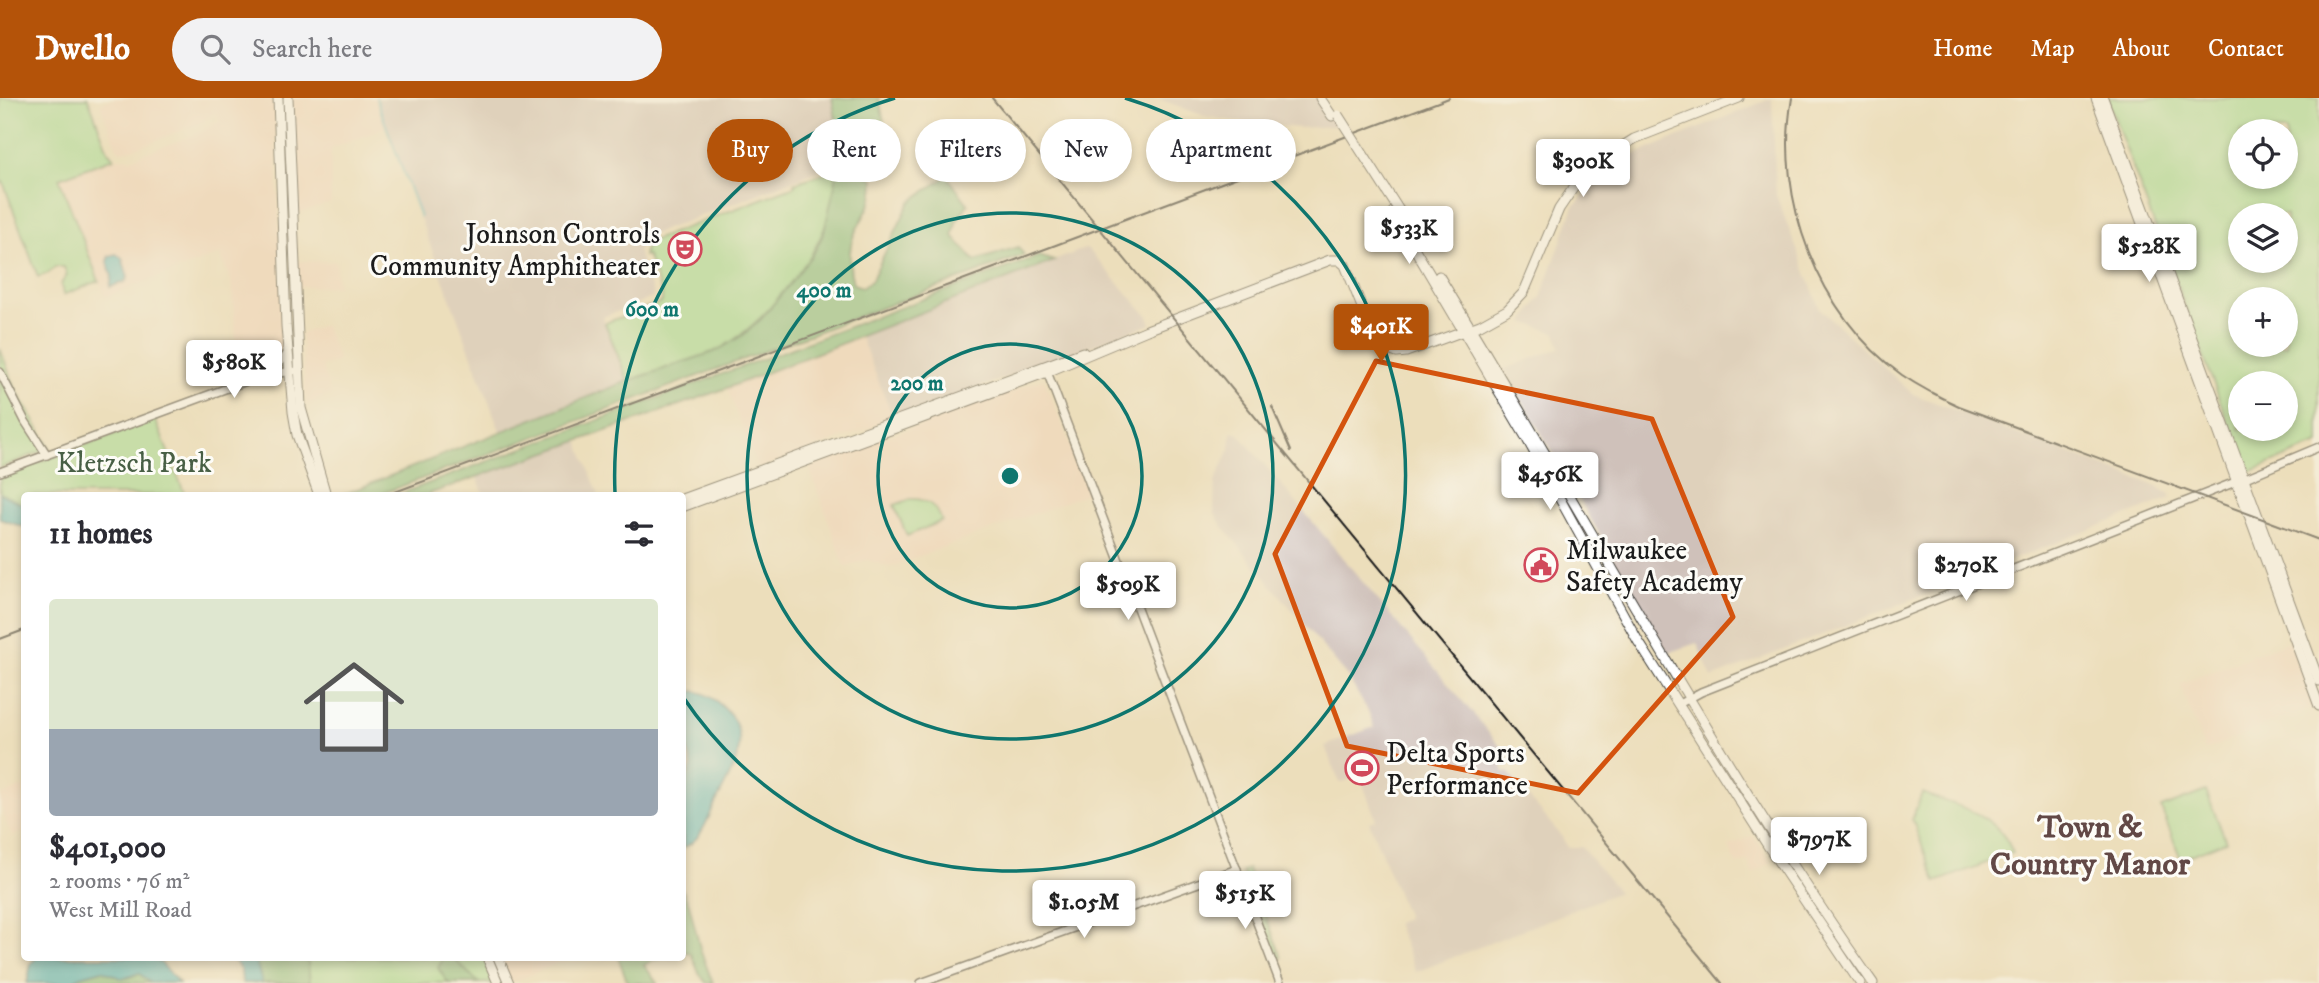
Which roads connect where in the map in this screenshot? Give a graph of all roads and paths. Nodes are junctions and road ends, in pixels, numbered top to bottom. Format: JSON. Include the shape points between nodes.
{"nodes":[{"id":1,"x":278,"y":98,"type":"edge"},
{"id":2,"x":288,"y":98,"type":"edge"},
{"id":3,"x":1320,"y":98,"type":"edge"},
{"id":4,"x":1327,"y":98,"type":"edge"},
{"id":5,"x":1739,"y":98,"type":"edge"},
{"id":6,"x":2096,"y":98,"type":"edge"},
{"id":7,"x":2104,"y":98,"type":"edge"},
{"id":8,"x":1335,"y":116,"type":"junction"},
{"id":9,"x":289,"y":132,"type":"junction"},
{"id":10,"x":279,"y":133,"type":"junction"},
{"id":11,"x":1468,"y":330,"type":"junction"},
{"id":12,"x":288,"y":353,"type":"junction"},
{"id":13,"x":1046,"y":369,"type":"junction"},
{"id":14,"x":294,"y":371,"type":"junction"},
{"id":15,"x":0,"y":372,"type":"edge"},
{"id":16,"x":260,"y":376,"type":"junction"},
{"id":17,"x":2319,"y":447,"type":"edge"},
{"id":18,"x":47,"y":455,"type":"junction"},
{"id":19,"x":0,"y":472,"type":"edge"},
{"id":20,"x":2239,"y":481,"type":"junction"},
{"id":21,"x":318,"y":492,"type":"edge"},
{"id":22,"x":325,"y":492,"type":"edge"},
{"id":23,"x":686,"y":498,"type":"edge"},
{"id":24,"x":686,"y":505,"type":"edge"},
{"id":25,"x":2319,"y":681,"type":"edge"},
{"id":26,"x":1688,"y":699,"type":"junction"},
{"id":27,"x":1679,"y":704,"type":"junction"},
{"id":28,"x":2319,"y":706,"type":"edge"},
{"id":29,"x":1237,"y":869,"type":"junction"},
{"id":30,"x":489,"y":961,"type":"edge"},
{"id":31,"x":500,"y":961,"type":"edge"},
{"id":32,"x":498,"y":983,"type":"edge"},
{"id":33,"x":509,"y":983,"type":"edge"},
{"id":34,"x":921,"y":983,"type":"edge"},
{"id":35,"x":1280,"y":983,"type":"edge"},
{"id":36,"x":1860,"y":983,"type":"edge"},
{"id":37,"x":1873,"y":983,"type":"edge"}],
"edges":[{"from":1,"to":10,"type":"main road"},
{"from":2,"to":9,"type":"main road"},
{"from":3,"to":8,"type":"main road"},
{"from":4,"to":8,"type":"main road"},
{"from":5,"to":11,"type":"main road","via":[[1634,139],[1599,161],[1559,209],[1524,292],[1507,310]]},
{"from":6,"to":20,"type":"main road"},
{"from":7,"to":20,"type":"main road"},
{"from":8,"to":11,"type":"main road"},
{"from":9,"to":10,"type":"main road"},
{"from":9,"to":14,"type":"main road"},
{"from":10,"to":12,"type":"main road"},
{"from":11,"to":13,"type":"main road","via":[[1406,352],[1385,349],[1374,337],[1345,265],[1324,261]]},
{"from":11,"to":26,"type":"main road"},
{"from":11,"to":27,"type":"main road","via":[[1639,641]]},
{"from":12,"to":14,"type":"main road"},
{"from":12,"to":16,"type":"street"},
{"from":13,"to":23,"type":"main road"},
{"from":13,"to":24,"type":"main road"},
{"from":13,"to":29,"type":"street"},
{"from":14,"to":16,"type":"street"},
{"from":14,"to":21,"type":"main road","via":[[297,435]]},
{"from":14,"to":22,"type":"main road","via":[[306,432]]},
{"from":15,"to":18,"type":"street"},
{"from":16,"to":18,"type":"street"},
{"from":17,"to":20,"type":"street"},
{"from":18,"to":19,"type":"street"},
{"from":20,"to":25,"type":"main road"},
{"from":20,"to":26,"type":"street"},
{"from":20,"to":28,"type":"main road"},
{"from":26,"to":27,"type":"street"},
{"from":26,"to":37,"type":"main road"},
{"from":27,"to":36,"type":"main road"},
{"from":29,"to":34,"type":"street"},
{"from":29,"to":35,"type":"street"},
{"from":30,"to":32,"type":"main road"},
{"from":31,"to":33,"type":"main road"}]}
